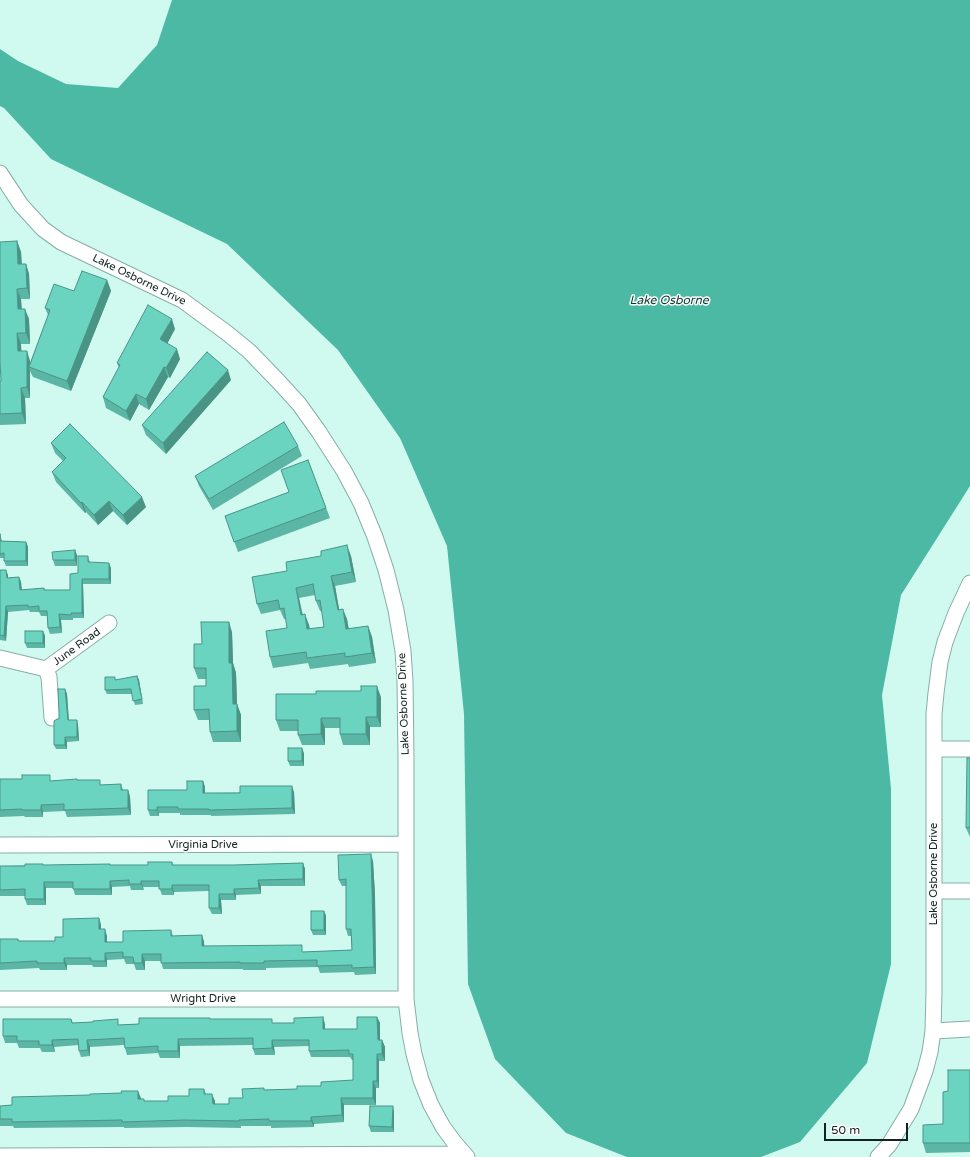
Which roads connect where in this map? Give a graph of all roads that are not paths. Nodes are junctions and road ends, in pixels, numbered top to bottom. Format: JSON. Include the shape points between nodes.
{"nodes":[{"id":1,"x":0,"y":173,"type":"edge"},
{"id":2,"x":968,"y":589,"type":"edge"},
{"id":3,"x":109,"y":624,"type":"dead end"},
{"id":4,"x":0,"y":658,"type":"edge"},
{"id":5,"x":46,"y":669,"type":"junction"},
{"id":6,"x":52,"y":718,"type":"dead end"},
{"id":7,"x":934,"y":749,"type":"junction"},
{"id":8,"x":970,"y":749,"type":"edge"},
{"id":9,"x":406,"y":844,"type":"junction"},
{"id":10,"x":0,"y":845,"type":"edge"},
{"id":11,"x":934,"y":891,"type":"junction"},
{"id":12,"x":970,"y":891,"type":"edge"},
{"id":13,"x":0,"y":999,"type":"edge"},
{"id":14,"x":406,"y":999,"type":"junction"},
{"id":15,"x":970,"y":1029,"type":"edge"},
{"id":16,"x":933,"y":1031,"type":"junction"},
{"id":17,"x":0,"y":1156,"type":"edge"},
{"id":18,"x":466,"y":1156,"type":"edge"},
{"id":19,"x":878,"y":1157,"type":"edge"}],
"edges":[{"from":1,"to":9,"type":"street","name":"Lake Osborne Drive","via":[[21,205],[43,229],[61,242],[182,300],[249,351],[299,404],[344,471],[361,503],[382,557],[402,644],[405,681]]},
{"from":2,"to":7,"type":"street","name":"Lake Osborne Drive","via":[[956,613],[940,662]]},
{"from":3,"to":5,"type":"street","name":"June Road"},
{"from":4,"to":5,"type":"street"},
{"from":5,"to":6,"type":"street","name":"June Road","via":[[49,677]]},
{"from":7,"to":8,"type":"street"},
{"from":7,"to":11,"type":"street","name":"Lake Osborne Drive"},
{"from":9,"to":10,"type":"street","name":"Virginia Drive"},
{"from":9,"to":14,"type":"street","name":"Lake Osborne Drive"},
{"from":11,"to":12,"type":"street"},
{"from":11,"to":16,"type":"street","name":"Lake Osborne Drive"},
{"from":13,"to":14,"type":"street","name":"Wright Drive"},
{"from":14,"to":18,"type":"street","name":"Lake Osborne Drive","via":[[410,1033],[421,1080],[443,1127]]},
{"from":15,"to":16,"type":"street"},
{"from":16,"to":19,"type":"street","name":"Lake Osborne Drive","via":[[925,1071],[911,1109],[889,1145]]},
{"from":17,"to":18,"type":"street"}]}
